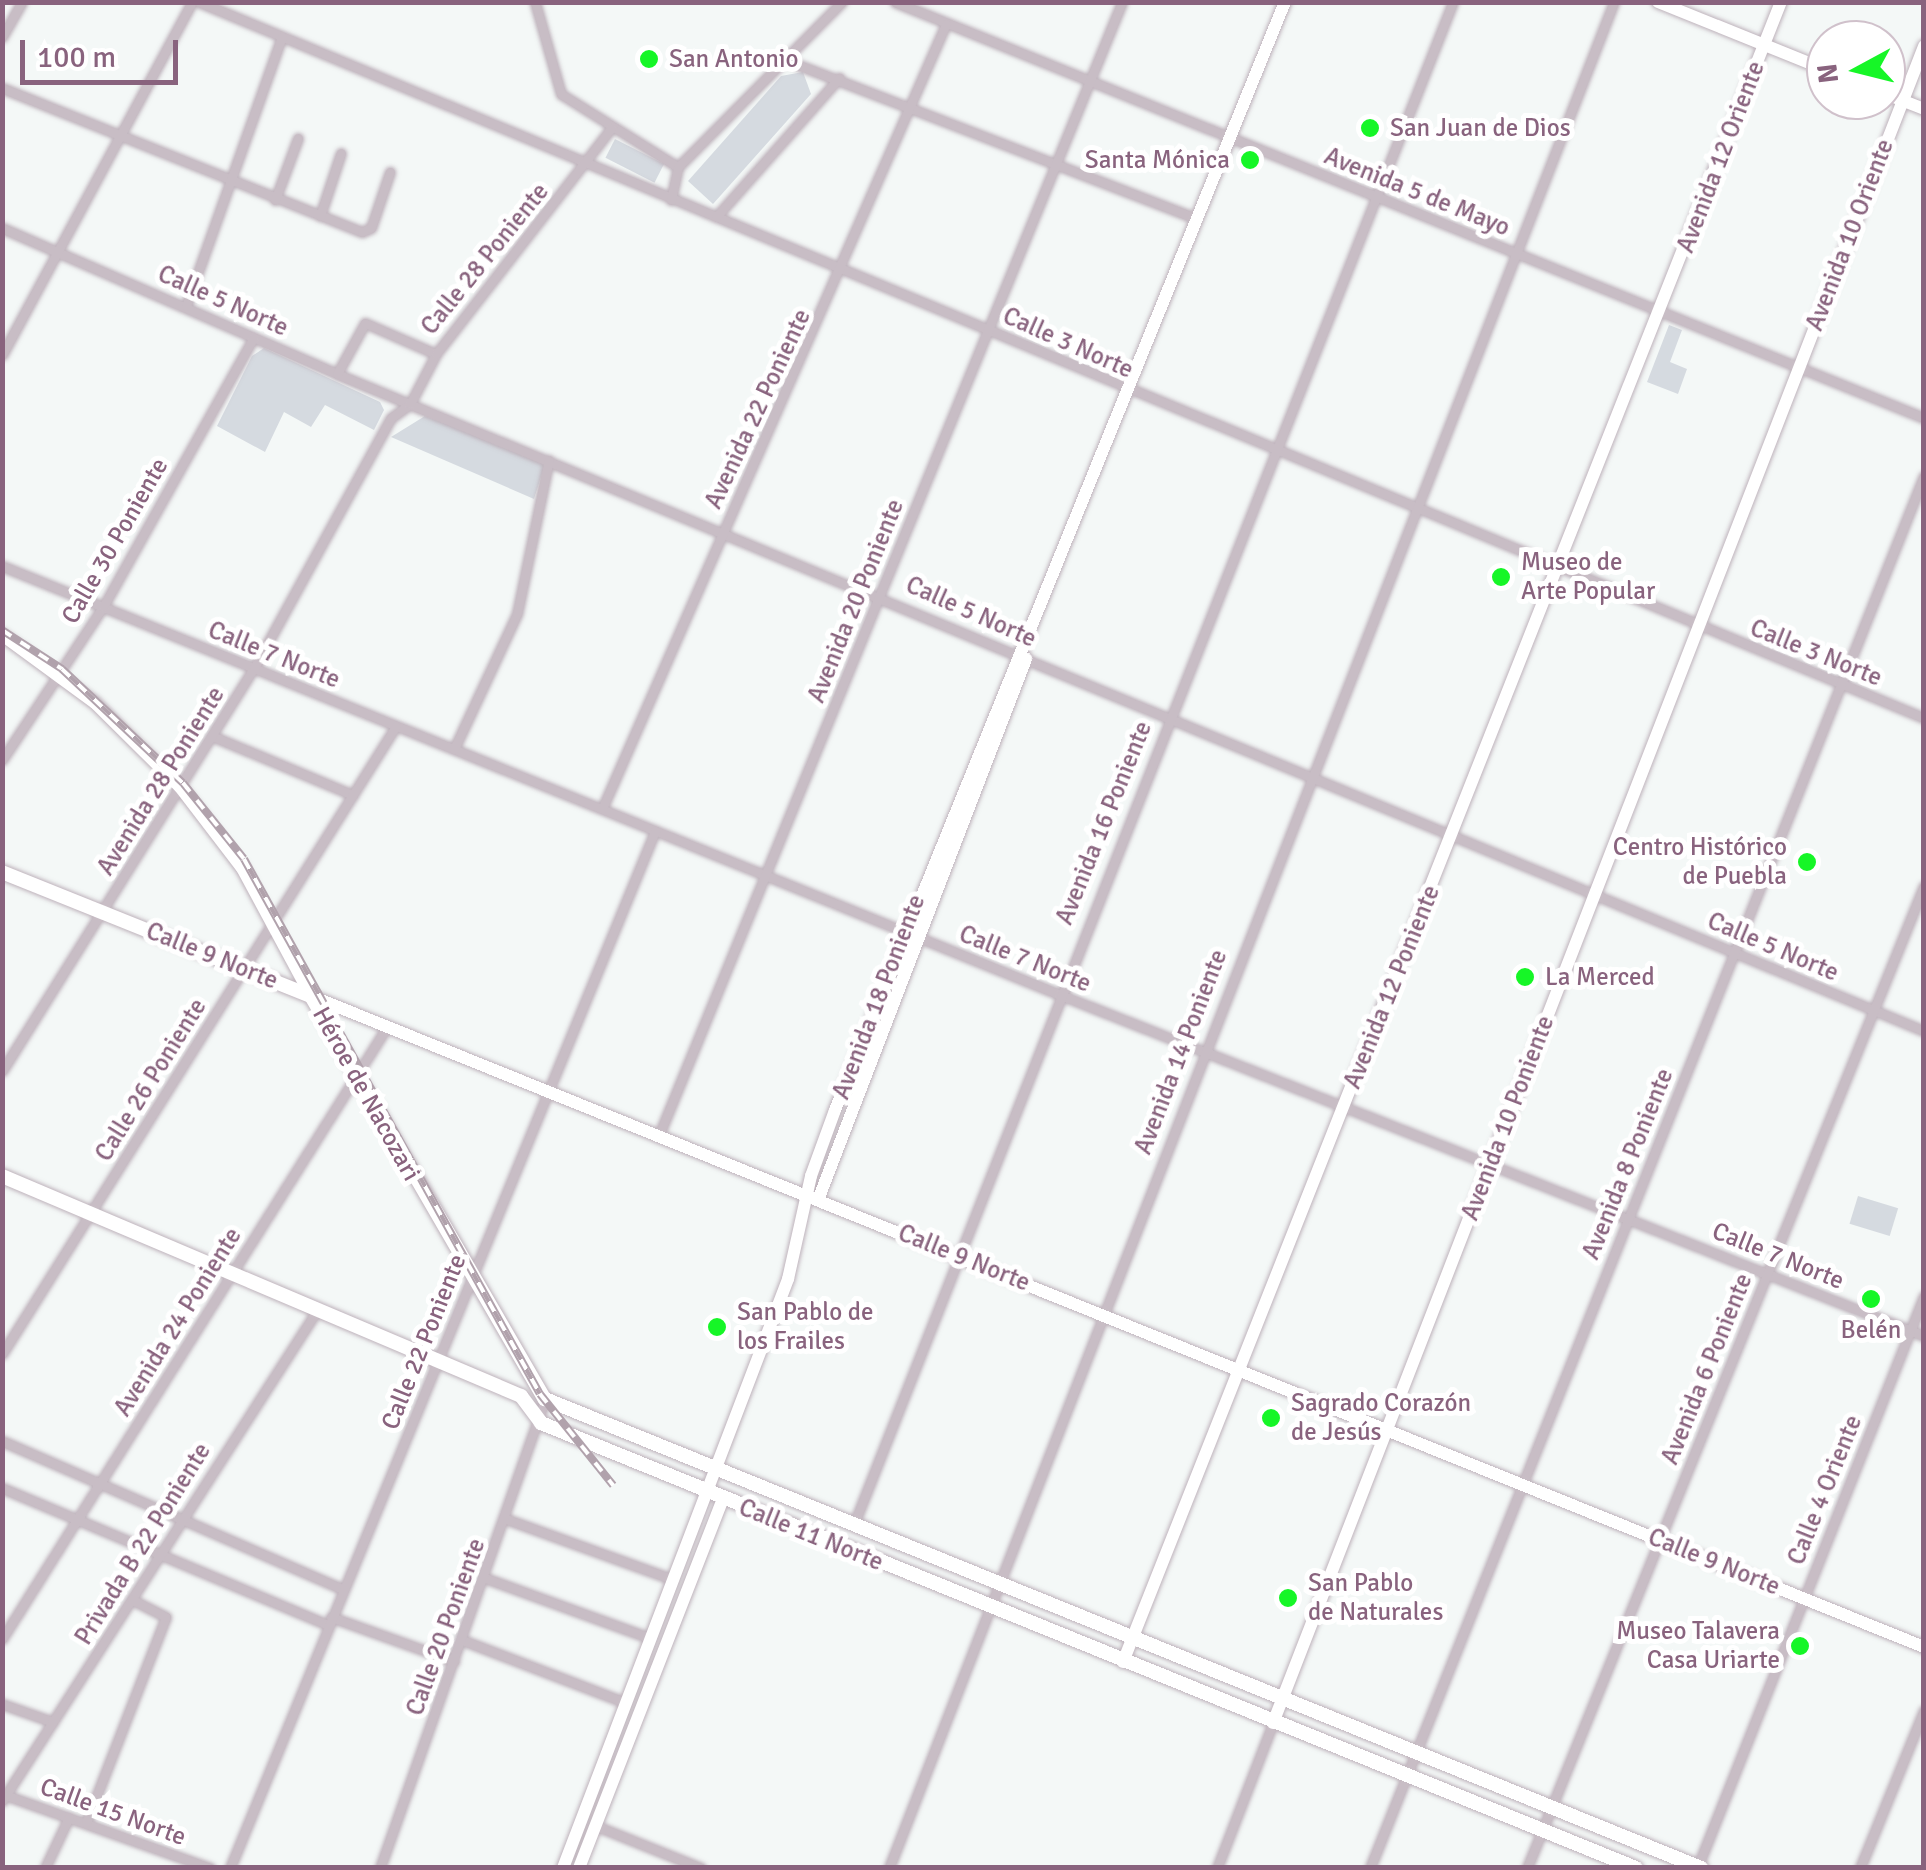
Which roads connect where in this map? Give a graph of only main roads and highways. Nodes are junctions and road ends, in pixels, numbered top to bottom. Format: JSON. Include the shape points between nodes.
{"nodes":[{"id":1,"x":2,"y":872,"type":"edge"},
{"id":2,"x":312,"y":996,"type":"joint"},
{"id":3,"x":2,"y":1176,"type":"edge"},
{"id":4,"x":544,"y":1399,"type":"joint"},
{"id":5,"x":1699,"y":1867,"type":"edge"},
{"id":6,"x":1636,"y":1868,"type":"edge"}],
"edges":[{"from":1,"to":2,"type":"main road","name":"Calle 9 Norte"},
{"from":2,"to":4,"type":"main road","name":"Héroe de Nacozari"},
{"from":3,"to":6,"type":"main road","name":"Calle 11 Norte","via":[[520,1396],[540,1423]]},
{"from":4,"to":5,"type":"main road","name":"Calle 11 Norte"}]}
